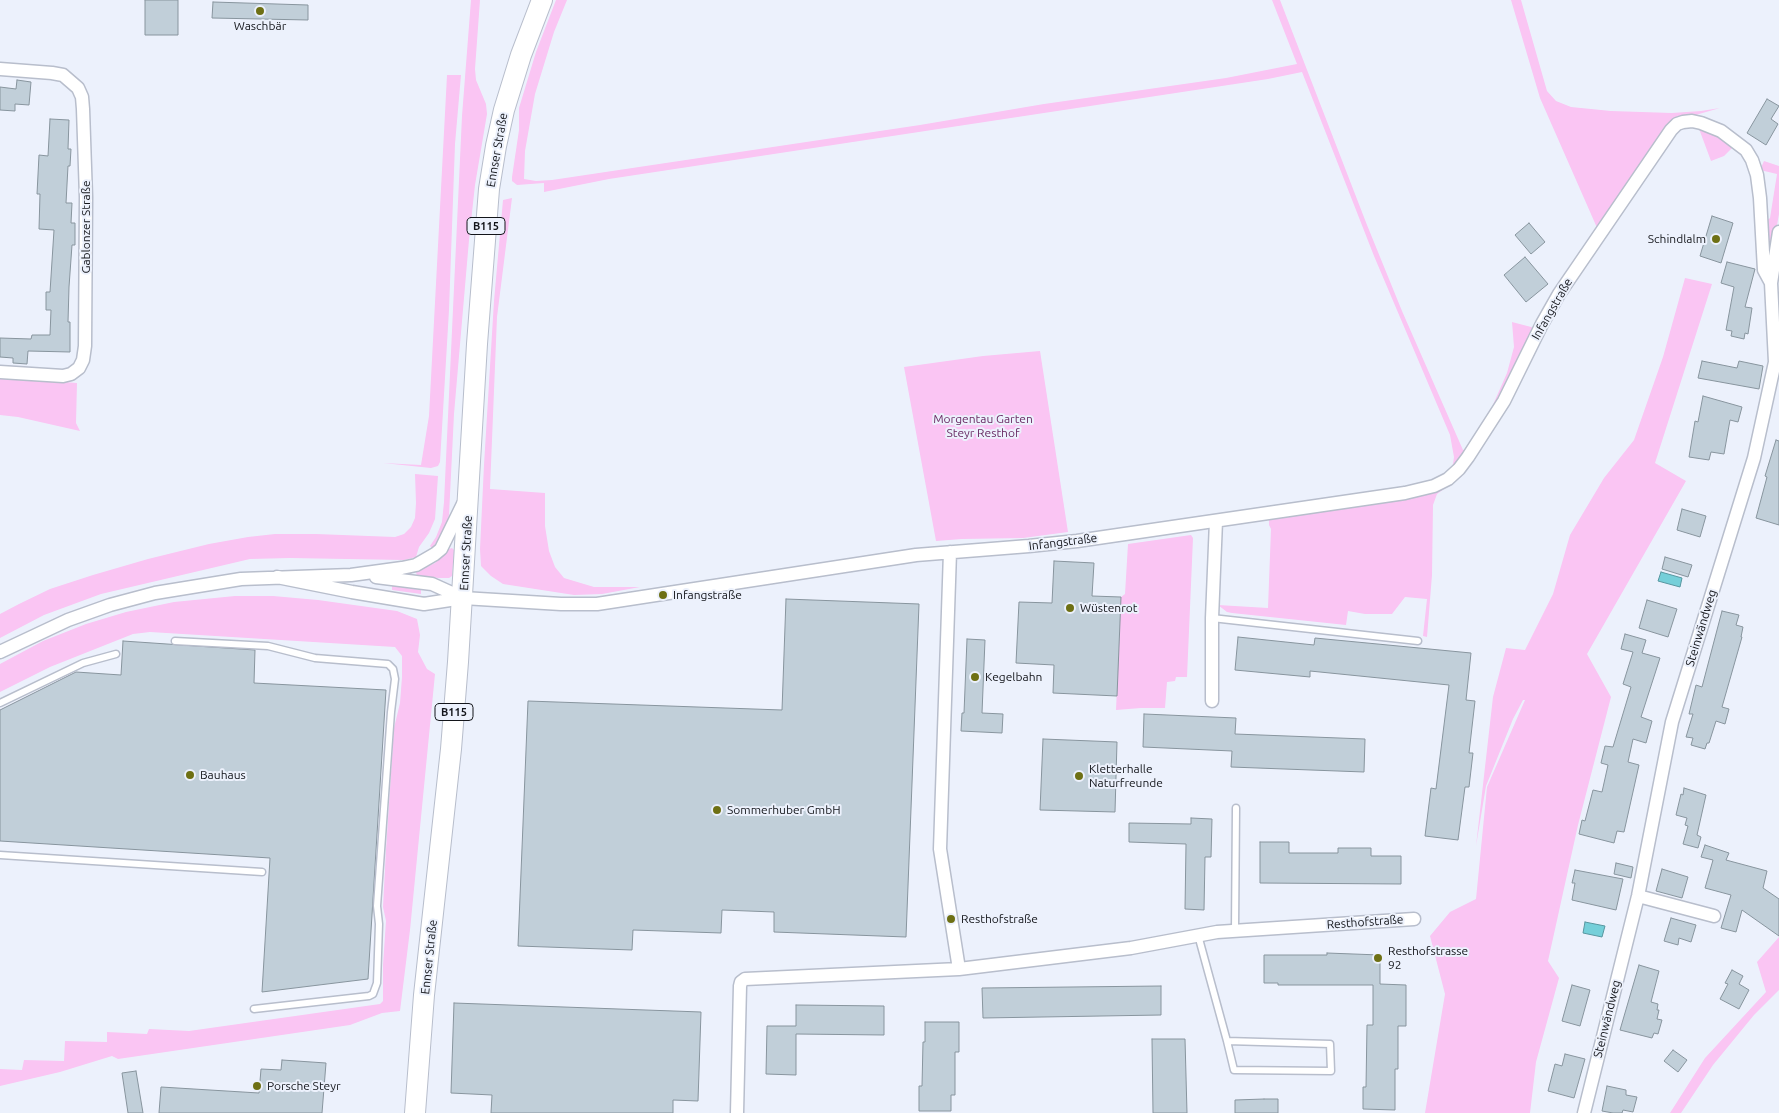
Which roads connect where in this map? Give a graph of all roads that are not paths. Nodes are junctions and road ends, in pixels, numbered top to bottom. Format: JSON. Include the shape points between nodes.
{"nodes":[{"id":1,"x":542,"y":0,"type":"edge"},
{"id":2,"x":0,"y":69,"type":"edge"},
{"id":3,"x":1779,"y":232,"type":"edge"},
{"id":4,"x":1771,"y":283,"type":"junction"},
{"id":5,"x":1777,"y":362,"type":"edge"},
{"id":6,"x":0,"y":372,"type":"edge"},
{"id":7,"x":468,"y":492,"type":"junction"},
{"id":8,"x":1216,"y":521,"type":"junction"},
{"id":9,"x":950,"y":552,"type":"junction"},
{"id":10,"x":351,"y":575,"type":"junction"},
{"id":11,"x":277,"y":577,"type":"junction"},
{"id":12,"x":463,"y":598,"type":"junction"},
{"id":13,"x":1212,"y":618,"type":"junction"},
{"id":14,"x":175,"y":640,"type":"dead end"},
{"id":15,"x":1418,"y":641,"type":"dead end"},
{"id":16,"x":0,"y":652,"type":"edge"},
{"id":17,"x":116,"y":654,"type":"dead end"},
{"id":18,"x":1212,"y":701,"type":"dead end"},
{"id":19,"x":0,"y":704,"type":"edge"},
{"id":20,"x":1236,"y":808,"type":"dead end"},
{"id":21,"x":0,"y":855,"type":"edge"},
{"id":22,"x":262,"y":872,"type":"dead end"},
{"id":23,"x":1638,"y":896,"type":"junction"},
{"id":24,"x":1714,"y":916,"type":"dead end"},
{"id":25,"x":1414,"y":919,"type":"dead end"},
{"id":26,"x":1235,"y":930,"type":"junction"},
{"id":27,"x":1198,"y":935,"type":"junction"},
{"id":28,"x":959,"y":969,"type":"junction"},
{"id":29,"x":254,"y":1009,"type":"dead end"},
{"id":30,"x":1227,"y":1041,"type":"junction"},
{"id":31,"x":415,"y":1113,"type":"edge"},
{"id":32,"x":738,"y":1113,"type":"edge"},
{"id":33,"x":1584,"y":1113,"type":"edge"}],
"edges":[{"from":1,"to":7,"type":"main road","name":"Ennser Straße","number":"B115","via":[[512,81],[494,154]]},
{"from":2,"to":6,"type":"street","name":"Gablonzer Straße","via":[[52,72],[63,75],[78,88],[83,109],[86,252],[84,346],[79,368],[63,376]]},
{"from":3,"to":4,"type":"street","name":"Steinwändweg"},
{"from":4,"to":5,"type":"street","name":"Steinwändweg"},
{"from":4,"to":8,"type":"street","name":"Infangstraße","via":[[1764,270],[1757,175],[1746,150],[1721,131],[1701,123],[1677,124],[1560,294],[1504,400],[1468,457],[1448,479],[1405,493]]},
{"from":5,"to":23,"type":"street","name":"Steinwändweg","via":[[1754,458],[1672,722]]},
{"from":7,"to":10,"type":"street","via":[[446,540],[435,554],[410,567]]},
{"from":7,"to":12,"type":"main road","name":"Ennser Straße","number":"B115"},
{"from":8,"to":9,"type":"street","name":"Infangstraße","via":[[1068,542]]},
{"from":8,"to":13,"type":"street"},
{"from":9,"to":12,"type":"street","name":"Infangstraße","via":[[597,604]]},
{"from":9,"to":28,"type":"street","via":[[940,849]]},
{"from":10,"to":11,"type":"street"},
{"from":10,"to":12,"type":"street","via":[[426,583]]},
{"from":11,"to":12,"type":"street","via":[[424,604]]},
{"from":11,"to":16,"type":"street","via":[[216,582],[110,605],[68,620]]},
{"from":12,"to":31,"type":"main road","name":"Ennser Straße","number":"B115"},
{"from":13,"to":15,"type":"lane"},
{"from":13,"to":18,"type":"street"},
{"from":14,"to":29,"type":"lane","via":[[268,646],[315,658],[388,664],[395,679],[377,906],[380,924],[377,983],[373,994]]},
{"from":17,"to":19,"type":"lane","via":[[82,663]]},
{"from":20,"to":26,"type":"lane"},
{"from":21,"to":22,"type":"lane"},
{"from":23,"to":24,"type":"street"},
{"from":23,"to":33,"type":"street","name":"Steinwändweg"},
{"from":25,"to":26,"type":"street","name":"Resthofstraße"},
{"from":26,"to":27,"type":"street","name":"Resthofstraße"},
{"from":27,"to":28,"type":"street","name":"Resthofstraße","via":[[1131,948]]},
{"from":27,"to":30,"type":"lane"},
{"from":28,"to":32,"type":"street","name":"Resthofstraße","via":[[745,979],[740,986]]},
{"from":30,"to":30,"type":"lane","via":[[1234,1070],[1332,1071],[1330,1044]]}]}
